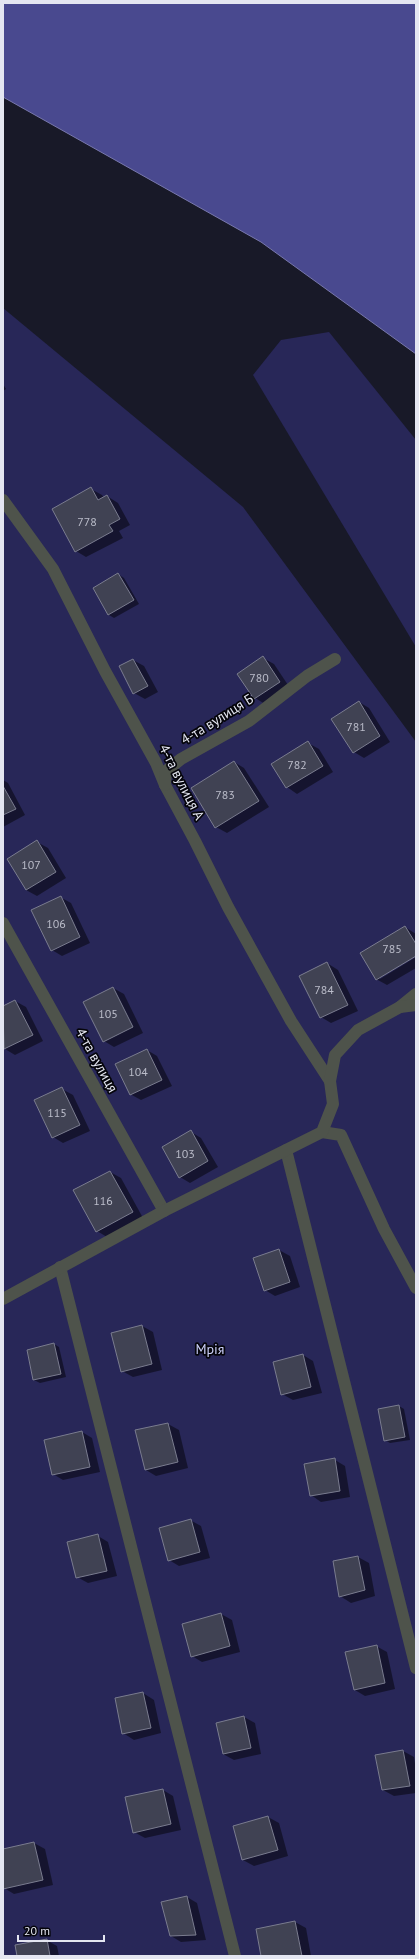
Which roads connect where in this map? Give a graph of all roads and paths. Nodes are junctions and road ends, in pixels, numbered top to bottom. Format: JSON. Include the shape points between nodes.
{"nodes":[{"id":1,"x":3,"y":500,"type":"edge"},
{"id":2,"x":335,"y":658,"type":"dead end"},
{"id":3,"x":165,"y":785,"type":"junction"},
{"id":4,"x":3,"y":923,"type":"edge"},
{"id":5,"x":416,"y":994,"type":"edge"},
{"id":6,"x":416,"y":1005,"type":"edge"},
{"id":7,"x":400,"y":1007,"type":"junction"},
{"id":8,"x":330,"y":1081,"type":"junction"},
{"id":9,"x":322,"y":1132,"type":"junction"},
{"id":10,"x":286,"y":1150,"type":"junction"},
{"id":11,"x":164,"y":1211,"type":"junction"},
{"id":12,"x":60,"y":1267,"type":"junction"},
{"id":13,"x":416,"y":1288,"type":"edge"},
{"id":14,"x":3,"y":1299,"type":"edge"},
{"id":15,"x":416,"y":1668,"type":"edge"},
{"id":16,"x":235,"y":1956,"type":"edge"}],
"edges":[{"from":1,"to":3,"type":"street","name":"4-та вулиця А","via":[[53,569]]},
{"from":2,"to":3,"type":"street","name":"4-та вулиця Б","via":[[307,676],[249,721],[181,759],[166,771]]},
{"from":3,"to":8,"type":"street","name":"4-та вулиця А","via":[[291,1021]]},
{"from":4,"to":11,"type":"street","name":"4-та вулиця"},
{"from":5,"to":7,"type":"street"},
{"from":6,"to":7,"type":"street"},
{"from":7,"to":8,"type":"street","via":[[358,1030],[335,1055]]},
{"from":8,"to":9,"type":"street","via":[[333,1104]]},
{"from":9,"to":10,"type":"street"},
{"from":9,"to":13,"type":"street","via":[[341,1135],[384,1229]]},
{"from":10,"to":11,"type":"street"},
{"from":10,"to":15,"type":"street"},
{"from":11,"to":12,"type":"street"},
{"from":12,"to":14,"type":"street"},
{"from":12,"to":16,"type":"street"}]}
